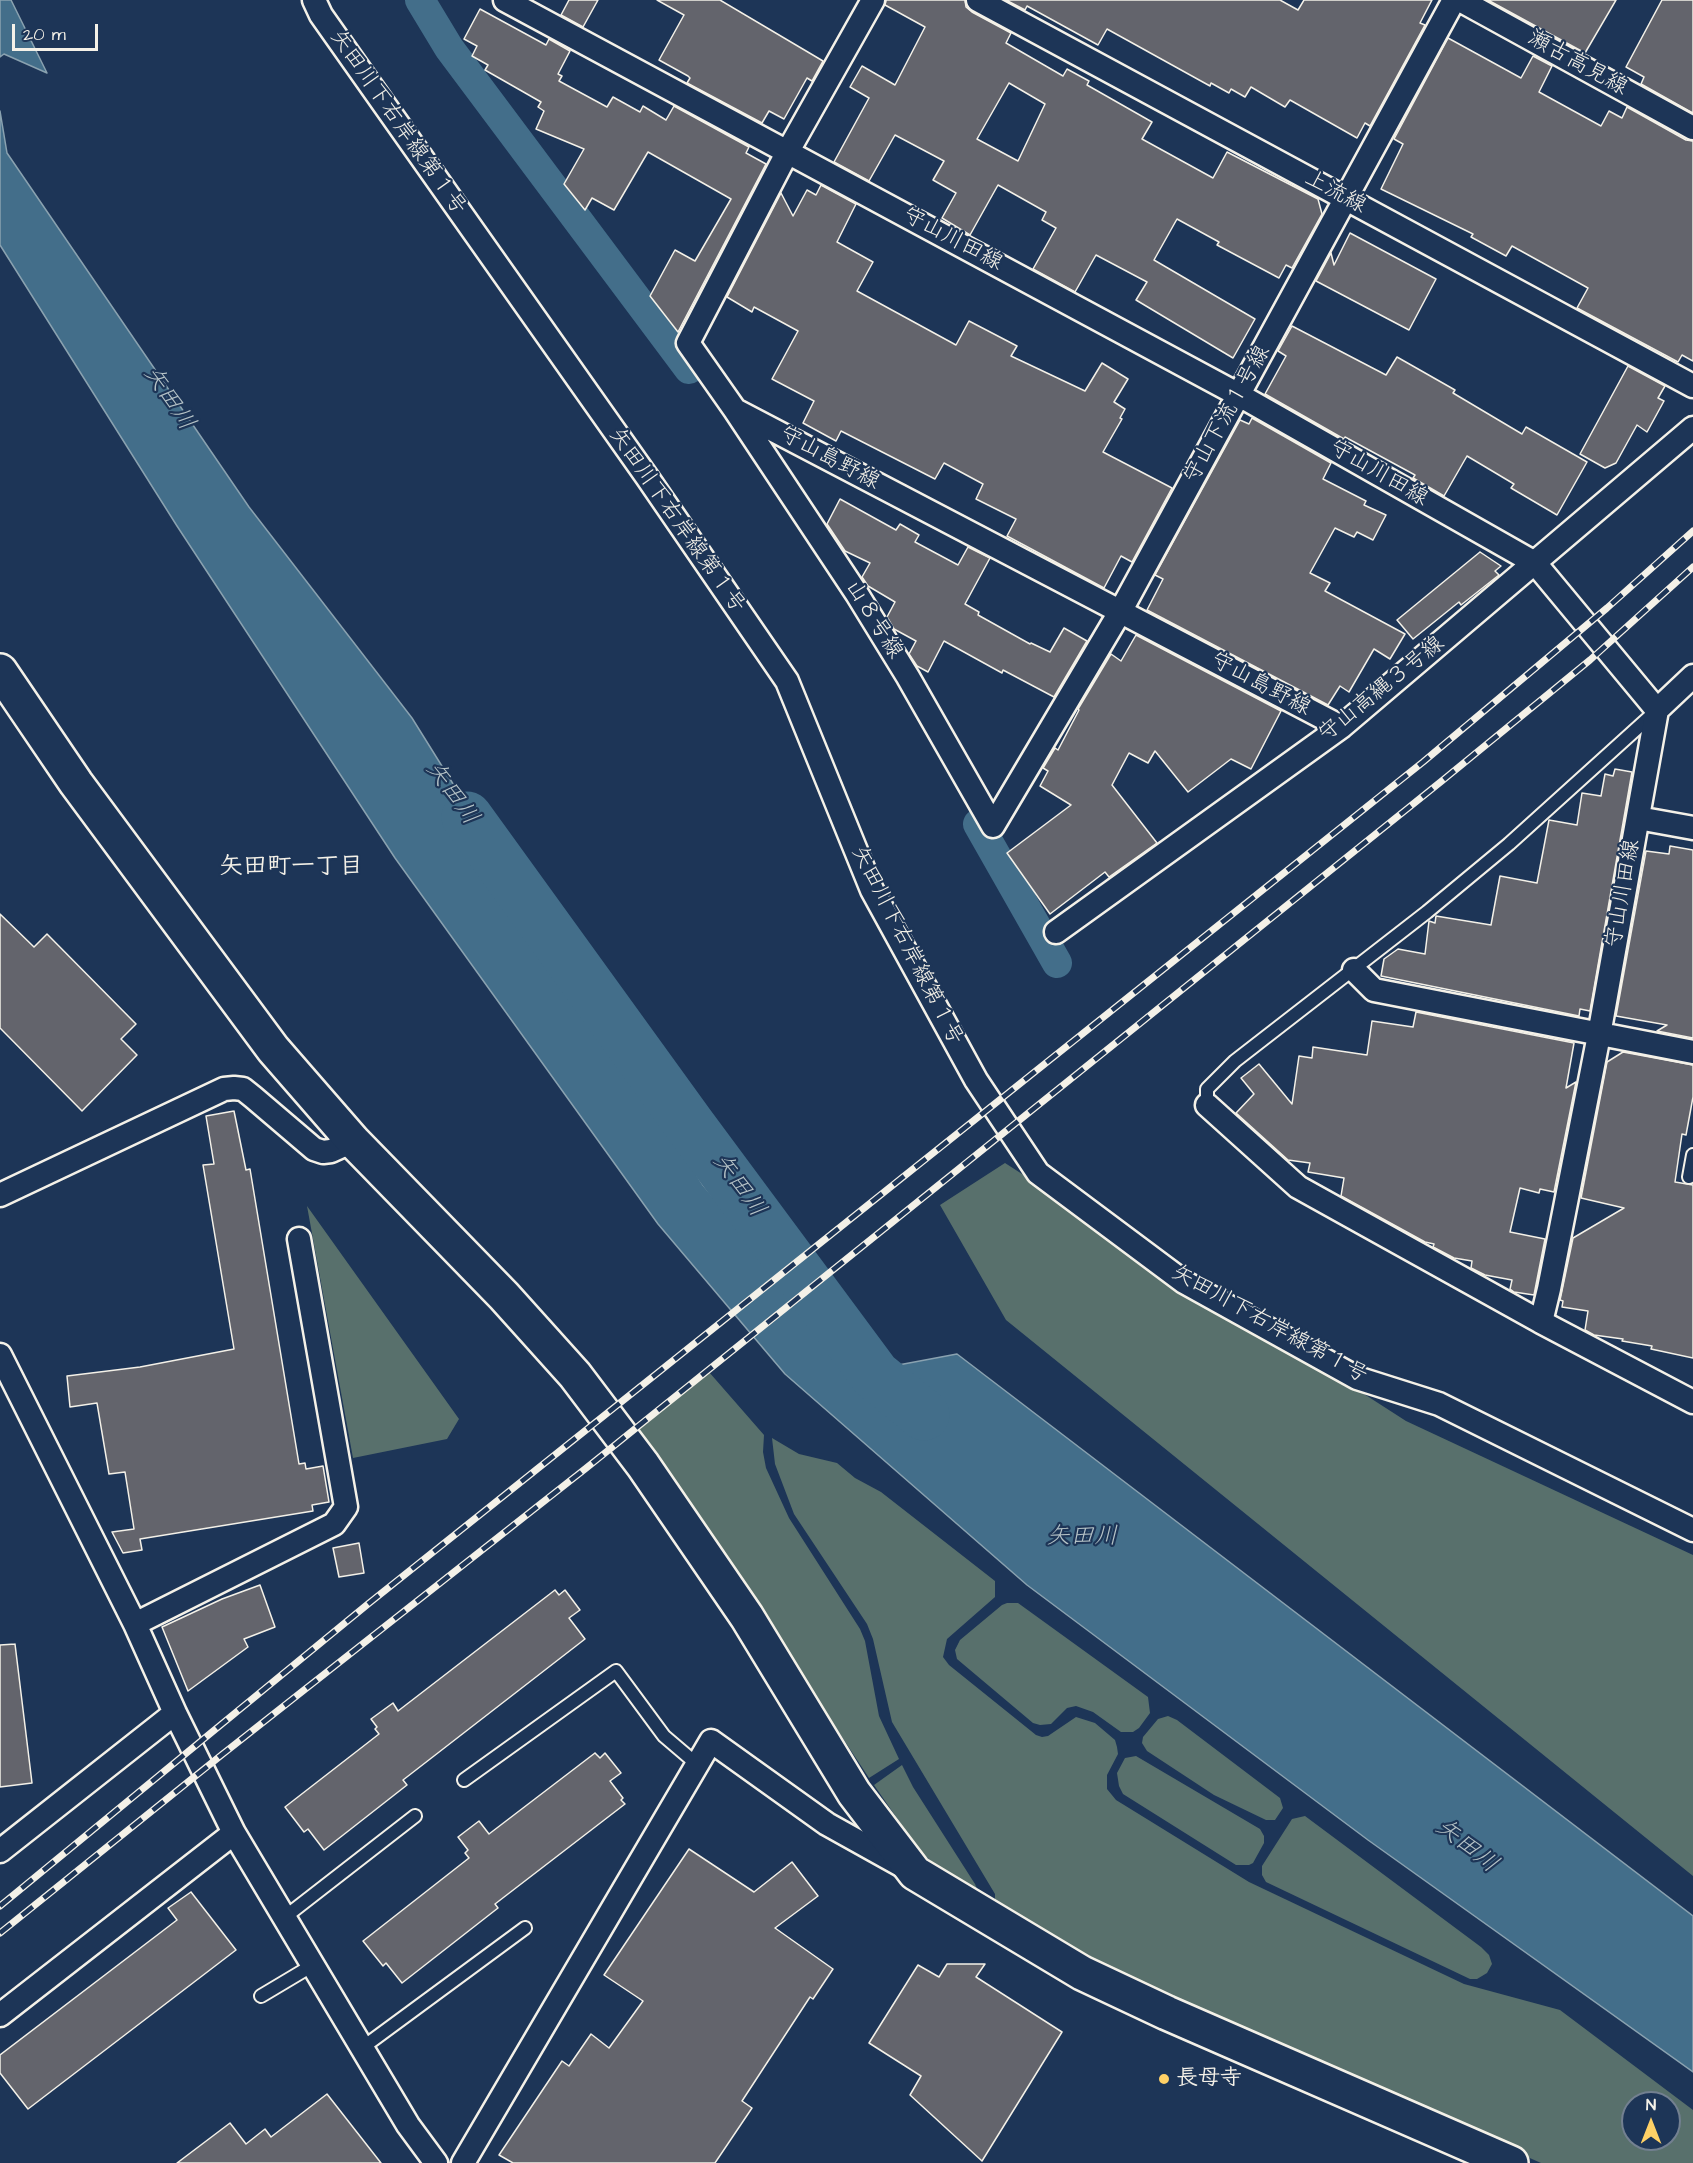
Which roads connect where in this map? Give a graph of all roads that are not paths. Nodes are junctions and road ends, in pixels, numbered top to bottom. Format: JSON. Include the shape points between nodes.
{"nodes":[{"id":1,"x":314,"y":0,"type":"edge"},
{"id":2,"x":505,"y":0,"type":"edge"},
{"id":3,"x":873,"y":0,"type":"edge"},
{"id":4,"x":978,"y":0,"type":"edge"},
{"id":5,"x":1454,"y":0,"type":"edge"},
{"id":6,"x":1460,"y":0,"type":"edge"},
{"id":7,"x":1693,"y":128,"type":"edge"},
{"id":8,"x":788,"y":151,"type":"junction"},
{"id":9,"x":1346,"y":199,"type":"junction"},
{"id":10,"x":1693,"y":386,"type":"edge"},
{"id":11,"x":1239,"y":395,"type":"junction"},
{"id":12,"x":735,"y":410,"type":"junction"},
{"id":13,"x":1693,"y":428,"type":"edge"},
{"id":14,"x":1535,"y":563,"type":"junction"},
{"id":15,"x":1120,"y":612,"type":"junction"},
{"id":16,"x":0,"y":671,"type":"edge"},
{"id":17,"x":1693,"y":676,"type":"edge"},
{"id":18,"x":1657,"y":710,"type":"junction"},
{"id":19,"x":1341,"y":727,"type":"junction"},
{"id":20,"x":1638,"y":818,"type":"junction"},
{"id":21,"x":1693,"y":828,"type":"edge"},
{"id":22,"x":997,"y":832,"type":"joint"},
{"id":23,"x":1056,"y":932,"type":"dead end"},
{"id":24,"x":1354,"y":970,"type":"junction"},
{"id":25,"x":1599,"y":1035,"type":"junction"},
{"id":26,"x":1693,"y":1052,"type":"edge"},
{"id":27,"x":1207,"y":1105,"type":"joint"},
{"id":28,"x":353,"y":1141,"type":"junction"},
{"id":29,"x":1693,"y":1155,"type":"edge"},
{"id":30,"x":1689,"y":1177,"type":"dead end"},
{"id":31,"x":0,"y":1195,"type":"edge"},
{"id":32,"x":298,"y":1239,"type":"dead end"},
{"id":33,"x":1541,"y":1322,"type":"junction"},
{"id":34,"x":0,"y":1355,"type":"edge"},
{"id":35,"x":1693,"y":1402,"type":"edge"},
{"id":36,"x":1693,"y":1530,"type":"edge"},
{"id":37,"x":135,"y":1624,"type":"junction"},
{"id":38,"x":175,"y":1713,"type":"junction"},
{"id":39,"x":698,"y":1765,"type":"junction"},
{"id":40,"x":464,"y":1780,"type":"dead end"},
{"id":41,"x":415,"y":1816,"type":"dead end"},
{"id":42,"x":234,"y":1833,"type":"junction"},
{"id":43,"x":0,"y":1851,"type":"edge"},
{"id":44,"x":915,"y":1873,"type":"junction"},
{"id":45,"x":285,"y":1917,"type":"junction"},
{"id":46,"x":525,"y":1928,"type":"dead end"},
{"id":47,"x":313,"y":1965,"type":"junction"},
{"id":48,"x":261,"y":1996,"type":"dead end"},
{"id":49,"x":0,"y":2015,"type":"edge"},
{"id":50,"x":362,"y":2048,"type":"junction"},
{"id":51,"x":436,"y":2163,"type":"edge"},
{"id":52,"x":463,"y":2163,"type":"edge"},
{"id":53,"x":1511,"y":2163,"type":"edge"}],
"edges":[{"from":1,"to":36,"type":"street","name":"矢田川下右岸線第１号","via":[[787,681],[872,890],[976,1080],[1038,1173],[1184,1282],[1357,1378],[1439,1404]]},
{"from":2,"to":8,"type":"street","name":"守山川田線"},
{"from":3,"to":8,"type":"street","name":"守山島野線"},
{"from":4,"to":9,"type":"street","name":"上流線"},
{"from":5,"to":9,"type":"street","name":"守山下流１号線"},
{"from":6,"to":7,"type":"street","name":"瀬古高見線"},
{"from":8,"to":11,"type":"street","name":"守山川田線"},
{"from":8,"to":12,"type":"street","name":"守山島野線","via":[[688,343]]},
{"from":9,"to":10,"type":"street","name":"上流線"},
{"from":9,"to":11,"type":"street","name":"守山下流１号線"},
{"from":11,"to":14,"type":"street","name":"守山川田線"},
{"from":11,"to":15,"type":"street","name":"守山下流１号線"},
{"from":12,"to":15,"type":"street","name":"守山島野線"},
{"from":12,"to":22,"type":"street","name":"山８号線","via":[[857,594]]},
{"from":13,"to":14,"type":"street","name":"守山高縄３号線"},
{"from":14,"to":18,"type":"street","name":"守山川田線"},
{"from":14,"to":19,"type":"street","name":"守山高縄３号線"},
{"from":15,"to":19,"type":"street","name":"守山島野線"},
{"from":15,"to":22,"type":"street","name":"守山下流１号線"},
{"from":16,"to":28,"type":"street","via":[[76,783],[273,1049]]},
{"from":17,"to":18,"type":"street"},
{"from":18,"to":20,"type":"street","name":"守山川田線"},
{"from":18,"to":24,"type":"lane","via":[[1509,844]]},
{"from":19,"to":23,"type":"street","name":"守山高縄３号線"},
{"from":20,"to":21,"type":"street"},
{"from":20,"to":25,"type":"street","name":"守山川田線"},
{"from":24,"to":25,"type":"street","via":[[1374,990]]},
{"from":24,"to":27,"type":"lane","via":[[1235,1061],[1207,1089]]},
{"from":25,"to":26,"type":"street"},
{"from":25,"to":33,"type":"street","name":"守山川田線"},
{"from":27,"to":33,"type":"street","via":[[1298,1187]]},
{"from":28,"to":31,"type":"street","via":[[331,1151],[314,1149],[243,1089],[225,1089]]},
{"from":28,"to":44,"type":"street","via":[[504,1296],[589,1393],[644,1465],[747,1617],[854,1793]]},
{"from":29,"to":30,"type":"lane"},
{"from":32,"to":37,"type":"street","via":[[346,1507],[334,1524]]},
{"from":33,"to":35,"type":"street"},
{"from":34,"to":37,"type":"street"},
{"from":37,"to":38,"type":"street"},
{"from":38,"to":42,"type":"street"},
{"from":38,"to":43,"type":"street"},
{"from":39,"to":40,"type":"lane","via":[[664,1736],[616,1671]]},
{"from":39,"to":44,"type":"street","via":[[711,1741],[827,1824]]},
{"from":39,"to":52,"type":"street"},
{"from":41,"to":45,"type":"lane"},
{"from":42,"to":45,"type":"street"},
{"from":42,"to":49,"type":"street"},
{"from":44,"to":53,"type":"street","via":[[1082,1973]]},
{"from":45,"to":47,"type":"street"},
{"from":46,"to":50,"type":"lane"},
{"from":47,"to":48,"type":"lane"},
{"from":47,"to":50,"type":"street"},
{"from":50,"to":51,"type":"street"}]}
